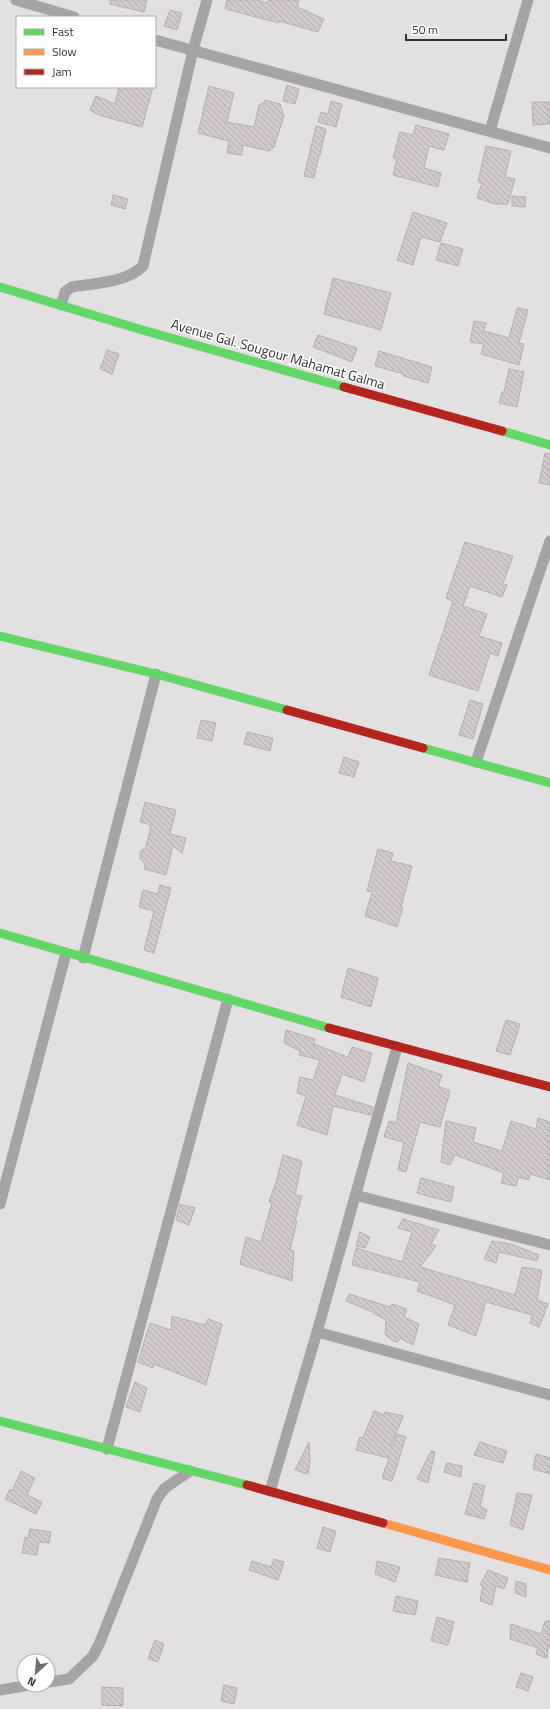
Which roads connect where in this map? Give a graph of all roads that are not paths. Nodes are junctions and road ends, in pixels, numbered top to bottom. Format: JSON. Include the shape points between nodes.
{"nodes":[{"id":1,"x":16,"y":0,"type":"edge"},
{"id":2,"x":207,"y":0,"type":"edge"},
{"id":3,"x":528,"y":0,"type":"edge"},
{"id":4,"x":71,"y":16,"type":"edge"},
{"id":5,"x":156,"y":40,"type":"edge"},
{"id":6,"x":193,"y":50,"type":"junction"},
{"id":7,"x":490,"y":131,"type":"junction"},
{"id":8,"x":550,"y":148,"type":"edge"},
{"id":9,"x":0,"y":287,"type":"edge"},
{"id":10,"x":60,"y":305,"type":"junction"},
{"id":11,"x":550,"y":445,"type":"edge"},
{"id":12,"x":550,"y":540,"type":"edge"},
{"id":13,"x":0,"y":636,"type":"edge"},
{"id":14,"x":156,"y":674,"type":"junction"},
{"id":15,"x":476,"y":762,"type":"junction"},
{"id":16,"x":550,"y":783,"type":"edge"},
{"id":17,"x":0,"y":933,"type":"edge"},
{"id":18,"x":66,"y":953,"type":"junction"},
{"id":19,"x":84,"y":958,"type":"junction"},
{"id":20,"x":228,"y":1000,"type":"junction"},
{"id":21,"x":397,"y":1047,"type":"junction"},
{"id":22,"x":550,"y":1087,"type":"edge"},
{"id":23,"x":355,"y":1195,"type":"junction"},
{"id":24,"x":0,"y":1204,"type":"edge"},
{"id":25,"x":550,"y":1245,"type":"edge"},
{"id":26,"x":317,"y":1332,"type":"junction"},
{"id":27,"x":550,"y":1395,"type":"edge"},
{"id":28,"x":0,"y":1420,"type":"edge"},
{"id":29,"x":107,"y":1448,"type":"junction"},
{"id":30,"x":190,"y":1471,"type":"junction"},
{"id":31,"x":270,"y":1491,"type":"junction"},
{"id":32,"x":550,"y":1570,"type":"edge"},
{"id":33,"x":56,"y":1681,"type":"edge"},
{"id":34,"x":16,"y":1687,"type":"edge"},
{"id":35,"x":0,"y":1690,"type":"edge"}],
"edges":[{"from":1,"to":4,"type":"street"},
{"from":2,"to":6,"type":"street"},
{"from":3,"to":7,"type":"street"},
{"from":5,"to":6,"type":"street"},
{"from":6,"to":7,"type":"street"},
{"from":6,"to":10,"type":"street","via":[[143,266],[136,273],[126,277],[72,287],[65,292]]},
{"from":7,"to":8,"type":"street"},
{"from":9,"to":10,"type":"street","name":"Avenue Gal. Sougour Mahamat Galma"},
{"from":10,"to":11,"type":"street","name":"Avenue Gal. Sougour Mahamat Galma"},
{"from":12,"to":15,"type":"street"},
{"from":13,"to":14,"type":"street"},
{"from":14,"to":15,"type":"street"},
{"from":14,"to":19,"type":"street"},
{"from":15,"to":16,"type":"street"},
{"from":17,"to":18,"type":"street"},
{"from":18,"to":19,"type":"street"},
{"from":18,"to":24,"type":"street"},
{"from":19,"to":20,"type":"street"},
{"from":20,"to":21,"type":"street"},
{"from":20,"to":29,"type":"street"},
{"from":21,"to":22,"type":"street"},
{"from":21,"to":23,"type":"street"},
{"from":23,"to":25,"type":"street"},
{"from":23,"to":26,"type":"street"},
{"from":26,"to":27,"type":"street"},
{"from":26,"to":31,"type":"street"},
{"from":28,"to":29,"type":"street"},
{"from":29,"to":30,"type":"street"},
{"from":30,"to":31,"type":"street"},
{"from":30,"to":33,"type":"street","via":[[165,1488],[158,1499],[93,1656],[69,1679]]},
{"from":31,"to":32,"type":"street"},
{"from":34,"to":35,"type":"street"}]}
